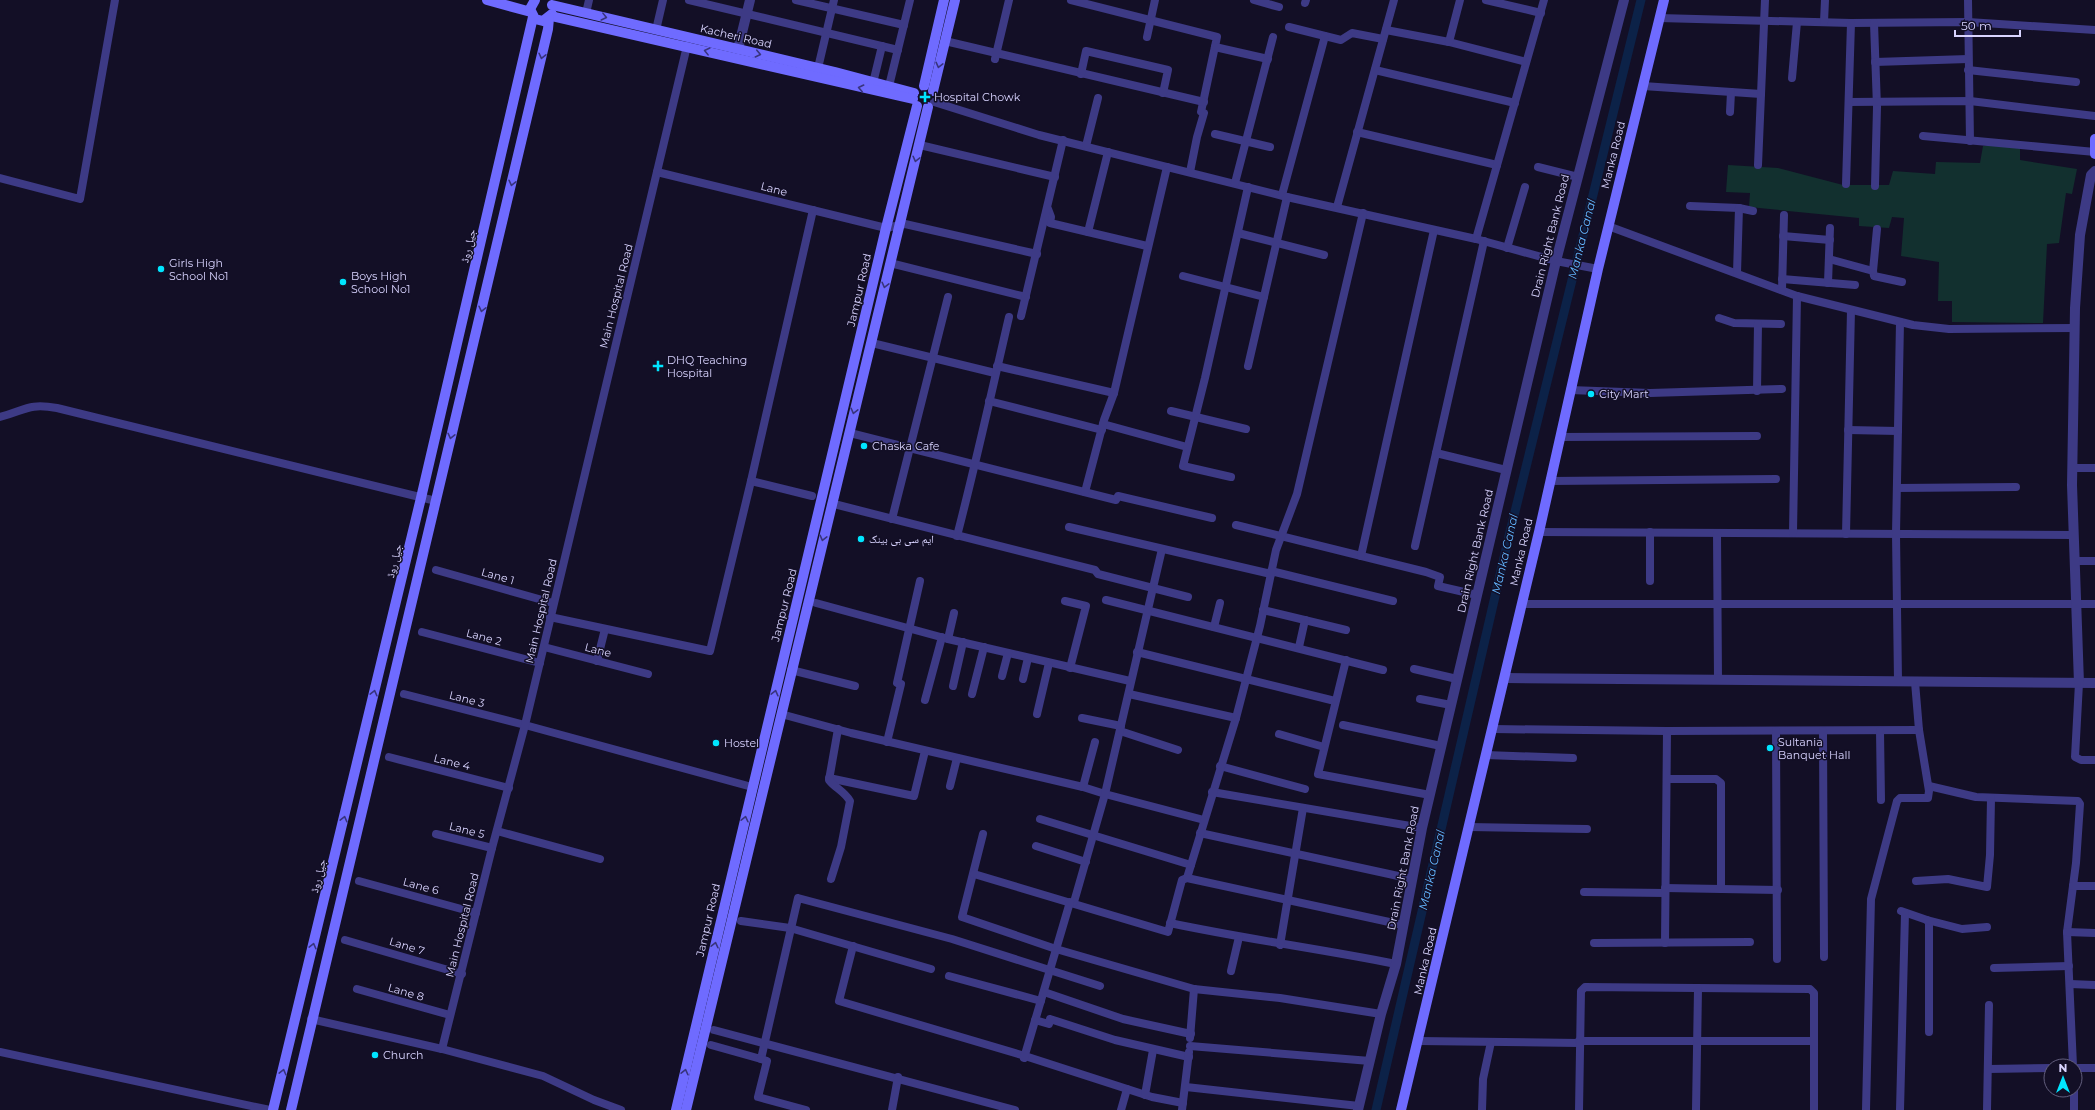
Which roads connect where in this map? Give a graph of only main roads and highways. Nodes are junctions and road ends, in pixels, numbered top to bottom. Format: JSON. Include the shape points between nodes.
{"nodes":[{"id":1,"x":487,"y":0,"type":"edge"},
{"id":2,"x":534,"y":0,"type":"edge"},
{"id":3,"x":944,"y":0,"type":"edge"},
{"id":4,"x":955,"y":0,"type":"edge"},
{"id":5,"x":1664,"y":0,"type":"edge"},
{"id":6,"x":551,"y":2,"type":"edge"},
{"id":7,"x":532,"y":15,"type":"junction"},
{"id":8,"x":550,"y":17,"type":"junction"},
{"id":9,"x":924,"y":86,"type":"junction"},
{"id":10,"x":933,"y":91,"type":"junction"},
{"id":11,"x":914,"y":99,"type":"junction"},
{"id":12,"x":931,"y":105,"type":"junction"},
{"id":13,"x":2095,"y":139,"type":"edge"},
{"id":14,"x":2095,"y":153,"type":"edge"},
{"id":15,"x":273,"y":1110,"type":"edge"},
{"id":16,"x":291,"y":1110,"type":"edge"},
{"id":17,"x":676,"y":1110,"type":"edge"},
{"id":18,"x":686,"y":1110,"type":"edge"},
{"id":19,"x":1401,"y":1110,"type":"edge"}],
"edges":[{"from":1,"to":7,"type":"main road"},
{"from":2,"to":7,"type":"main road","name":"جیل روڈ","via":[[531,4]]},
{"from":3,"to":9,"type":"main road"},
{"from":4,"to":10,"type":"main road","one_way":true},
{"from":5,"to":19,"type":"main road","name":"Manka Road","via":[[1608,226],[1505,678]]},
{"from":6,"to":8,"type":"main road","via":[[553,10]]},
{"from":6,"to":11,"type":"main road","name":"Kacheri Road","one_way":true,"via":[[586,13],[889,86]]},
{"from":7,"to":8,"type":"main road","name":"Kacheri Road","via":[[539,20]]},
{"from":15,"to":7,"type":"main road","name":"جیل روڈ","one_way":true,"via":[[421,498]]},
{"from":11,"to":8,"type":"main road","name":"Kacheri Road","one_way":true},
{"from":8,"to":16,"type":"main road","one_way":true},
{"from":9,"to":10,"type":"main road"},
{"from":9,"to":11,"type":"main road","via":[[917,88]]},
{"from":10,"to":12,"type":"main road","name":"Jampur Road"},
{"from":11,"to":12,"type":"main road"},
{"from":17,"to":11,"type":"main road","name":"Jampur Road","one_way":true,"via":[[886,228]]},
{"from":12,"to":18,"type":"main road","name":"Jampur Road","one_way":true,"via":[[890,263]]},
{"from":13,"to":14,"type":"main road"}]}
